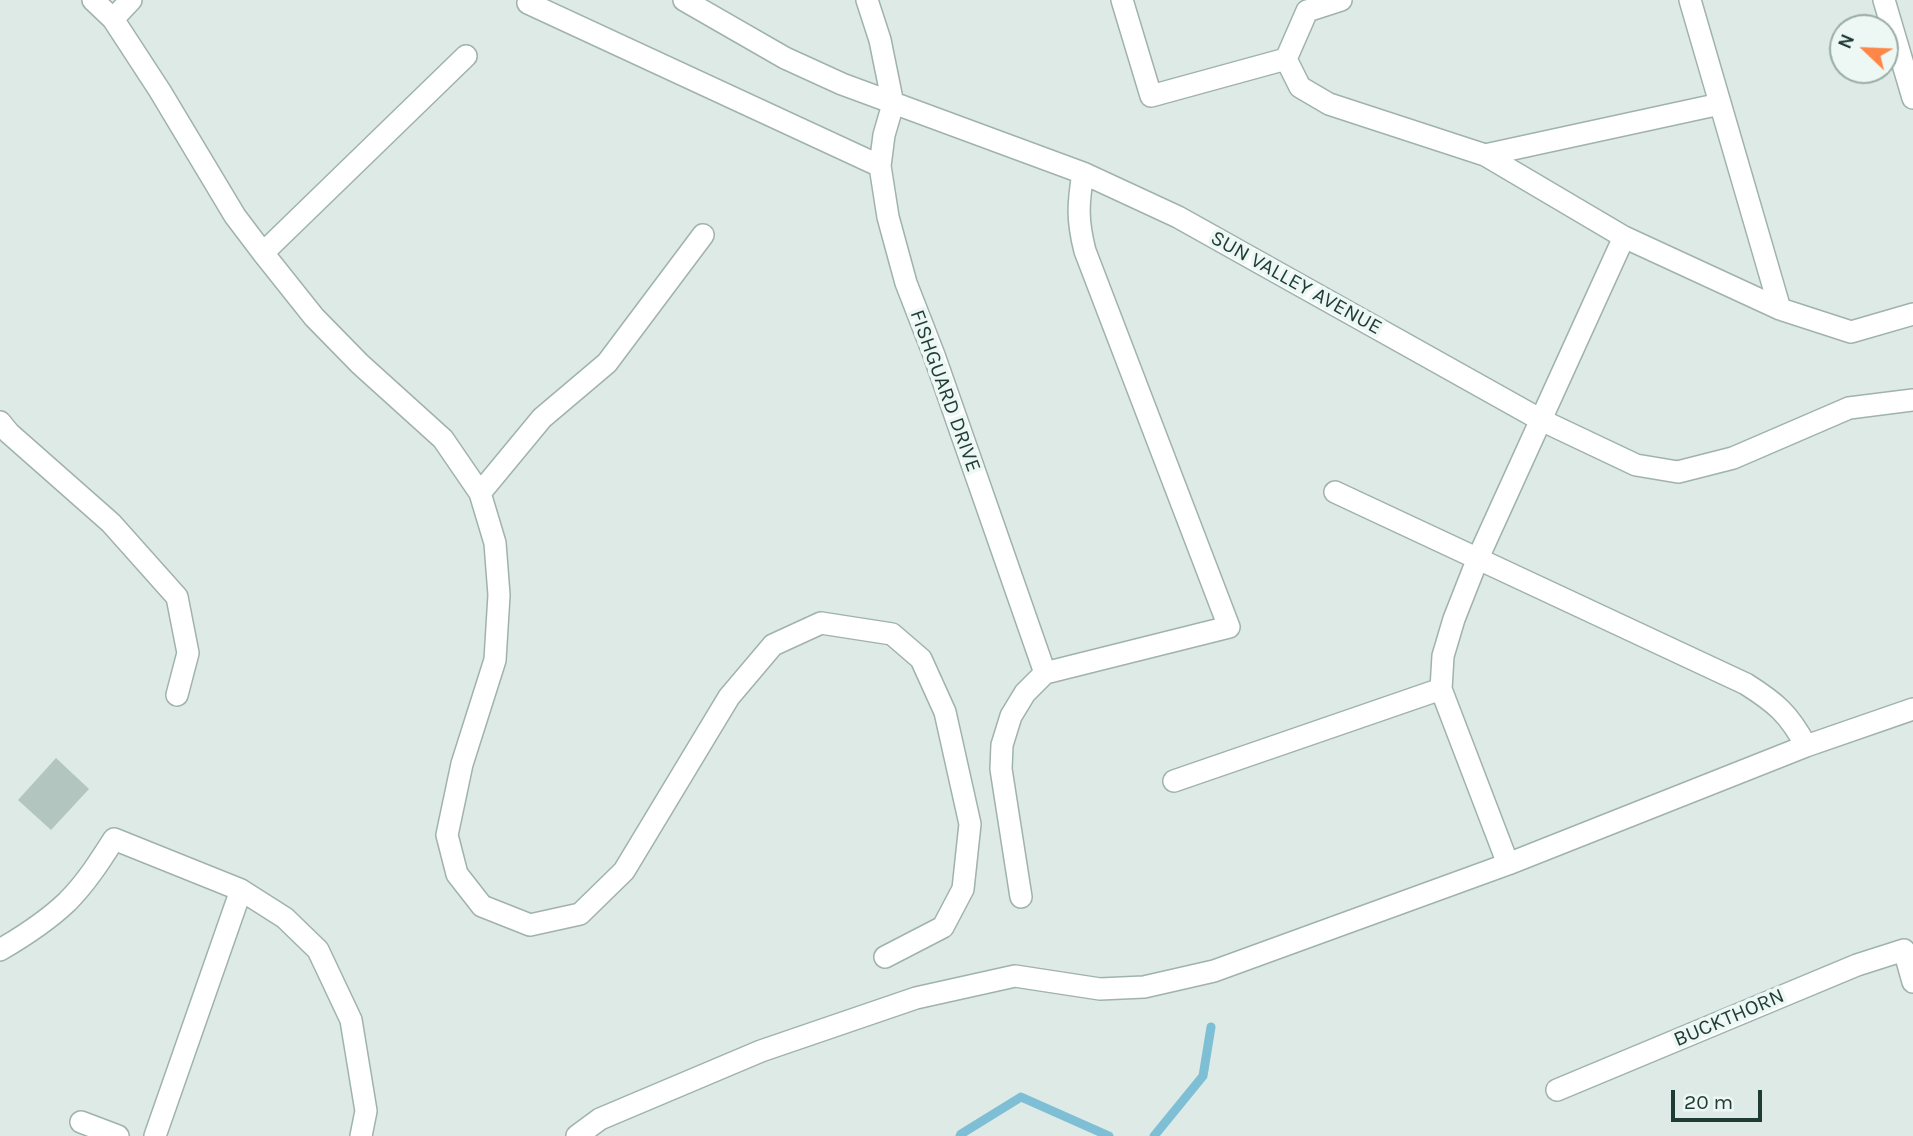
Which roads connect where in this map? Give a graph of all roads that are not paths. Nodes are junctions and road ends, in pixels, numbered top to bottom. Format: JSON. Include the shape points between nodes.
{"nodes":[{"id":1,"x":93,"y":0,"type":"edge"},
{"id":2,"x":131,"y":0,"type":"edge"},
{"id":3,"x":684,"y":0,"type":"edge"},
{"id":4,"x":867,"y":0,"type":"edge"},
{"id":5,"x":1122,"y":0,"type":"edge"},
{"id":6,"x":1341,"y":0,"type":"edge"},
{"id":7,"x":1690,"y":0,"type":"edge"},
{"id":8,"x":1884,"y":0,"type":"edge"},
{"id":9,"x":528,"y":3,"type":"dead end"},
{"id":10,"x":1306,"y":5,"type":"edge"},
{"id":11,"x":113,"y":19,"type":"junction"},
{"id":12,"x":466,"y":56,"type":"dead end"},
{"id":13,"x":1286,"y":60,"type":"junction"},
{"id":14,"x":1913,"y":98,"type":"edge"},
{"id":15,"x":893,"y":104,"type":"junction"},
{"id":16,"x":1720,"y":104,"type":"junction"},
{"id":17,"x":1485,"y":155,"type":"junction"},
{"id":18,"x":880,"y":166,"type":"junction"},
{"id":19,"x":1083,"y":173,"type":"junction"},
{"id":20,"x":704,"y":235,"type":"dead end"},
{"id":21,"x":1624,"y":237,"type":"junction"},
{"id":22,"x":262,"y":253,"type":"junction"},
{"id":23,"x":1780,"y":309,"type":"junction"},
{"id":24,"x":1913,"y":314,"type":"edge"},
{"id":25,"x":1913,"y":400,"type":"edge"},
{"id":26,"x":1541,"y":420,"type":"junction"},
{"id":27,"x":0,"y":422,"type":"edge"},
{"id":28,"x":1335,"y":492,"type":"dead end"},
{"id":29,"x":480,"y":494,"type":"junction"},
{"id":30,"x":1478,"y":558,"type":"junction"},
{"id":31,"x":1045,"y":673,"type":"junction"},
{"id":32,"x":1441,"y":689,"type":"junction"},
{"id":33,"x":177,"y":695,"type":"dead end"},
{"id":34,"x":1913,"y":709,"type":"edge"},
{"id":35,"x":1806,"y":746,"type":"junction"},
{"id":36,"x":1174,"y":781,"type":"dead end"},
{"id":37,"x":1508,"y":864,"type":"junction"},
{"id":38,"x":241,"y":890,"type":"junction"},
{"id":39,"x":1021,"y":897,"type":"dead end"},
{"id":40,"x":0,"y":950,"type":"edge"},
{"id":41,"x":885,"y":957,"type":"dead end"},
{"id":42,"x":1913,"y":982,"type":"edge"},
{"id":43,"x":1557,"y":1090,"type":"dead end"},
{"id":44,"x":81,"y":1122,"type":"dead end"},
{"id":45,"x":118,"y":1136,"type":"edge"},
{"id":46,"x":155,"y":1136,"type":"edge"},
{"id":47,"x":361,"y":1136,"type":"edge"},
{"id":48,"x":578,"y":1136,"type":"edge"}],
"edges":[{"from":1,"to":11,"type":"street"},
{"from":2,"to":11,"type":"street"},
{"from":3,"to":15,"type":"street","name":"SUN VALLEY AVENUE","via":[[785,58]]},
{"from":4,"to":15,"type":"street"},
{"from":5,"to":13,"type":"street","via":[[1151,96]]},
{"from":6,"to":10,"type":"street"},
{"from":7,"to":16,"type":"street"},
{"from":8,"to":14,"type":"street"},
{"from":9,"to":18,"type":"street"},
{"from":10,"to":13,"type":"street"},
{"from":11,"to":22,"type":"street"},
{"from":12,"to":22,"type":"street"},
{"from":13,"to":17,"type":"street","via":[[1300,87],[1329,104]]},
{"from":15,"to":18,"type":"street","name":"FISHGUARD DRIVE"},
{"from":15,"to":19,"type":"street","name":"SUN VALLEY AVENUE"},
{"from":16,"to":17,"type":"street"},
{"from":16,"to":23,"type":"street"},
{"from":17,"to":21,"type":"street"},
{"from":18,"to":31,"type":"street","name":"FISHGUARD DRIVE","via":[[905,283]]},
{"from":19,"to":26,"type":"street","name":"SUN VALLEY AVENUE","via":[[1189,223]]},
{"from":19,"to":31,"type":"street","via":[[1078,204],[1085,251],[1229,627]]},
{"from":20,"to":29,"type":"street","via":[[607,363],[542,418]]},
{"from":21,"to":23,"type":"street"},
{"from":21,"to":26,"type":"street"},
{"from":22,"to":29,"type":"street","via":[[332,336],[443,439]]},
{"from":23,"to":24,"type":"street","via":[[1850,332]]},
{"from":25,"to":26,"type":"street","name":"SUN VALLEY AVENUE","via":[[1849,408],[1733,458],[1678,472],[1636,465]]},
{"from":26,"to":30,"type":"street"},
{"from":27,"to":33,"type":"street","via":[[111,523],[177,597],[188,653]]},
{"from":28,"to":30,"type":"street"},
{"from":29,"to":41,"type":"street","via":[[495,543],[499,595],[495,660],[462,764],[447,835],[457,874],[482,906],[530,925],[580,914],[624,871],[729,697],[773,645],[821,623],[891,634],[921,659],[945,712],[970,824],[963,889],[943,927]]},
{"from":30,"to":32,"type":"street","via":[[1443,656]]},
{"from":30,"to":35,"type":"street","via":[[1746,684],[1774,702],[1794,723]]},
{"from":31,"to":39,"type":"street","via":[[1011,716],[1002,745],[1001,769]]},
{"from":32,"to":36,"type":"street"},
{"from":32,"to":37,"type":"street"},
{"from":34,"to":35,"type":"street"},
{"from":35,"to":37,"type":"street"},
{"from":37,"to":48,"type":"street","via":[[1214,971],[1144,987],[1100,989],[1015,976],[916,998],[749,1056],[600,1119]]},
{"from":38,"to":40,"type":"street","via":[[114,839],[68,901],[37,928]]},
{"from":38,"to":46,"type":"street"},
{"from":38,"to":47,"type":"street","via":[[285,918],[317,950],[351,1020],[366,1111]]},
{"from":42,"to":43,"type":"street","name":"BUCKTHORN","via":[[1903,950]]},
{"from":44,"to":45,"type":"street"}]}
